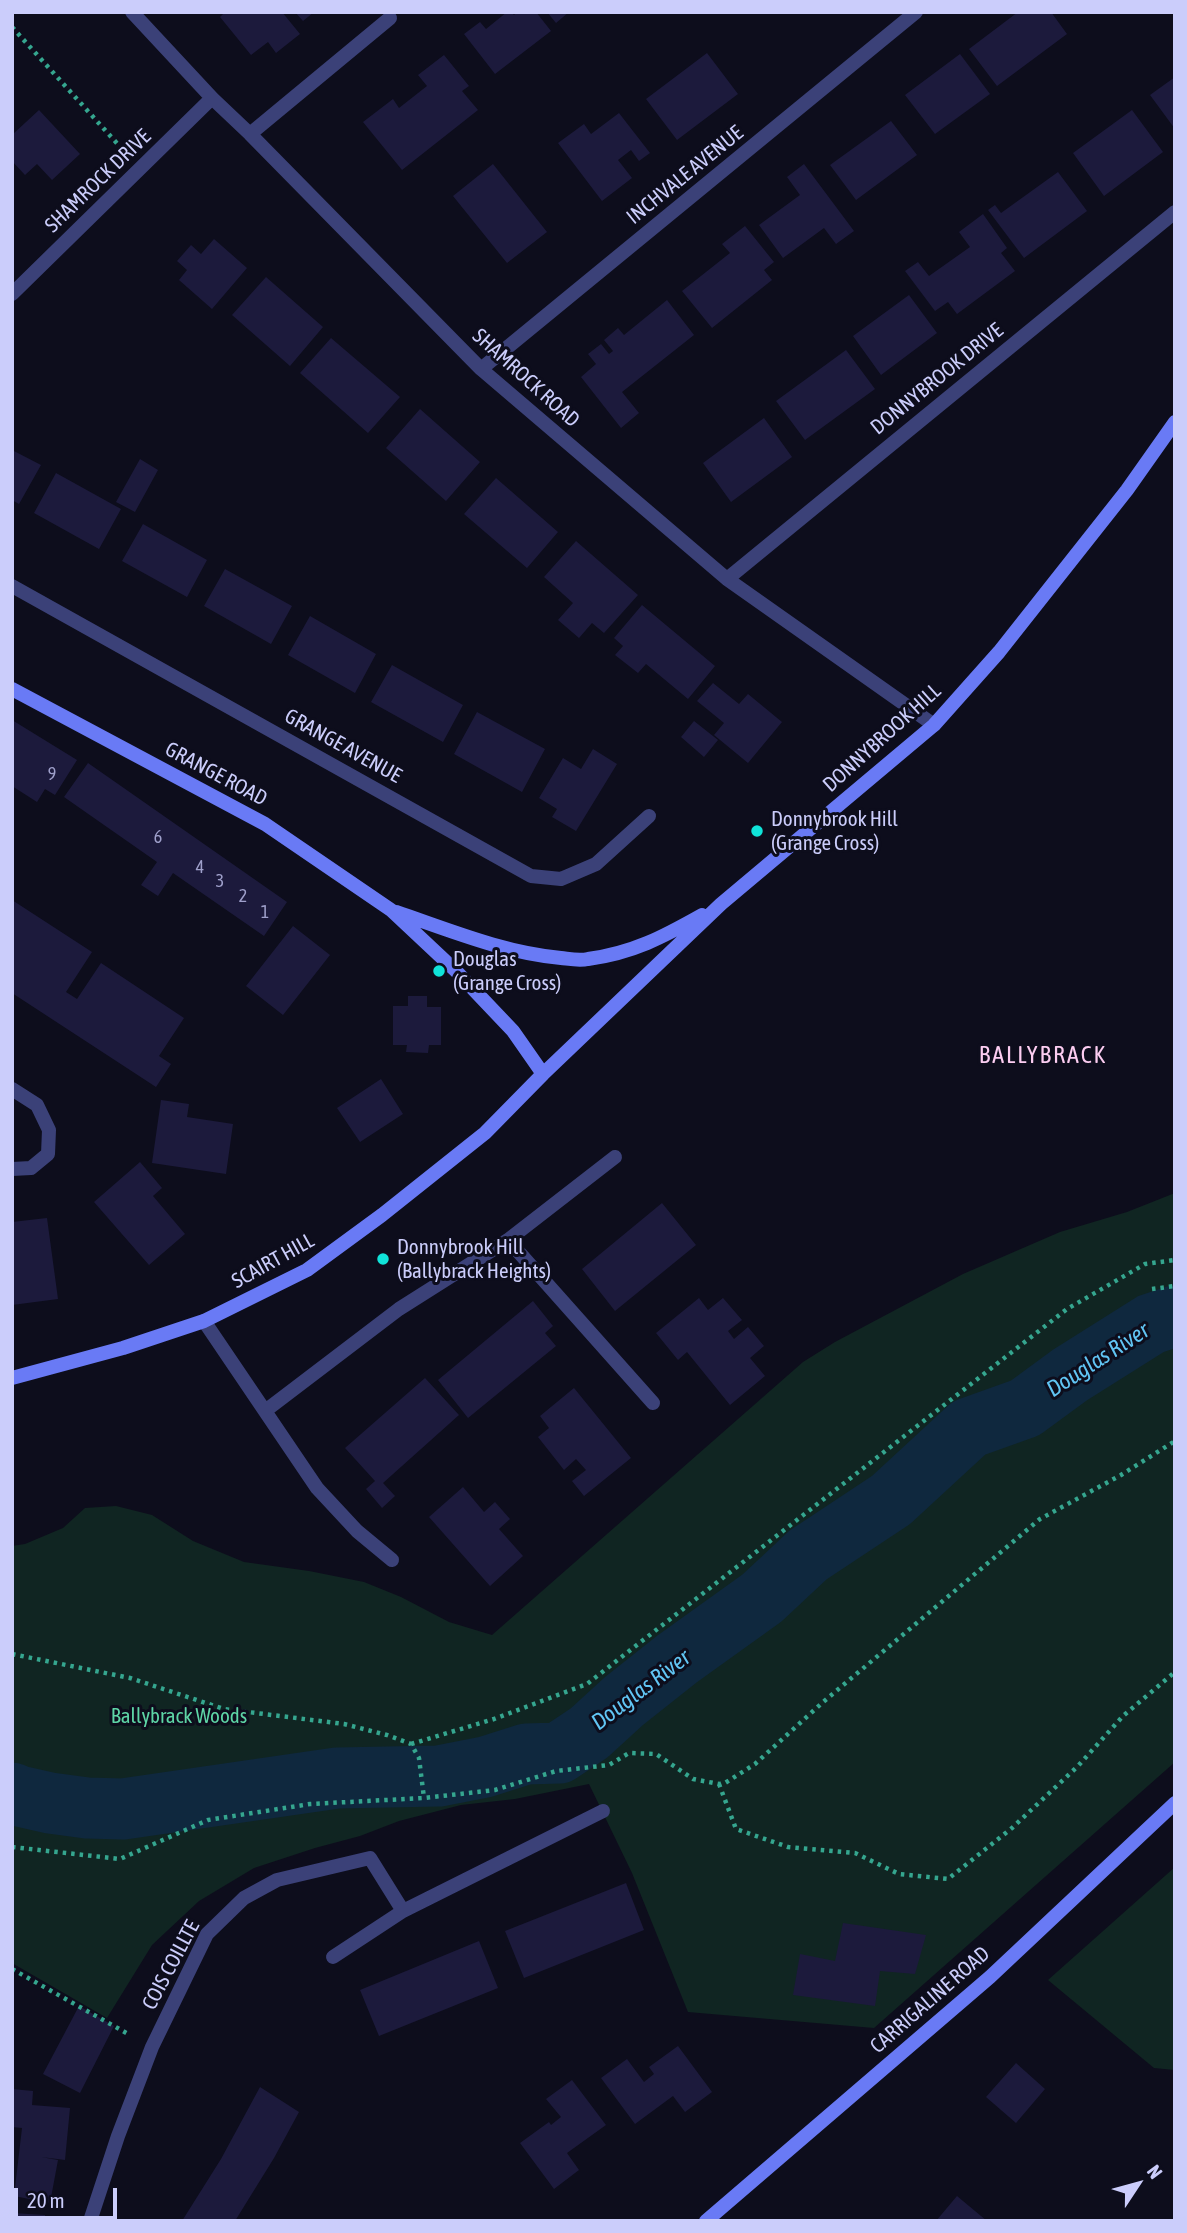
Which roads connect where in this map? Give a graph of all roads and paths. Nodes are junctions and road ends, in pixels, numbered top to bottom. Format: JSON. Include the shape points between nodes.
{"nodes":[{"id":1,"x":132,"y":12,"type":"edge"},
{"id":2,"x":916,"y":12,"type":"edge"},
{"id":3,"x":390,"y":18,"type":"dead end"},
{"id":4,"x":12,"y":27,"type":"edge"},
{"id":5,"x":212,"y":98,"type":"junction"},
{"id":6,"x":250,"y":134,"type":"junction"},
{"id":7,"x":140,"y":169,"type":"junction"},
{"id":8,"x":1175,"y":212,"type":"edge"},
{"id":9,"x":12,"y":294,"type":"edge"},
{"id":10,"x":481,"y":369,"type":"junction"},
{"id":11,"x":1175,"y":422,"type":"edge"},
{"id":12,"x":727,"y":579,"type":"junction"},
{"id":13,"x":12,"y":586,"type":"edge"},
{"id":14,"x":12,"y":689,"type":"edge"},
{"id":15,"x":934,"y":725,"type":"junction"},
{"id":16,"x":649,"y":816,"type":"dead end"},
{"id":17,"x":721,"y":904,"type":"junction"},
{"id":18,"x":391,"y":910,"type":"junction"},
{"id":19,"x":542,"y":1074,"type":"junction"},
{"id":20,"x":12,"y":1089,"type":"edge"},
{"id":21,"x":615,"y":1157,"type":"dead end"},
{"id":22,"x":12,"y":1169,"type":"edge"},
{"id":23,"x":508,"y":1240,"type":"junction"},
{"id":24,"x":1175,"y":1260,"type":"edge"},
{"id":25,"x":1175,"y":1286,"type":"edge"},
{"id":26,"x":1152,"y":1289,"type":"dead end"},
{"id":27,"x":204,"y":1321,"type":"junction"},
{"id":28,"x":12,"y":1378,"type":"edge"},
{"id":29,"x":653,"y":1403,"type":"dead end"},
{"id":30,"x":265,"y":1411,"type":"junction"},
{"id":31,"x":1175,"y":1441,"type":"edge"},
{"id":32,"x":392,"y":1560,"type":"dead end"},
{"id":33,"x":12,"y":1654,"type":"edge"},
{"id":34,"x":1175,"y":1672,"type":"edge"},
{"id":35,"x":411,"y":1744,"type":"junction"},
{"id":36,"x":719,"y":1784,"type":"junction"},
{"id":37,"x":424,"y":1798,"type":"junction"},
{"id":38,"x":1175,"y":1803,"type":"edge"},
{"id":39,"x":603,"y":1811,"type":"dead end"},
{"id":40,"x":12,"y":1847,"type":"edge"},
{"id":41,"x":403,"y":1911,"type":"junction"},
{"id":42,"x":333,"y":1957,"type":"dead end"},
{"id":43,"x":12,"y":1969,"type":"edge"},
{"id":44,"x":152,"y":2048,"type":"junction"},
{"id":45,"x":90,"y":2221,"type":"edge"},
{"id":46,"x":706,"y":2221,"type":"edge"}],
"edges":[{"from":1,"to":5,"type":"street","name":"SHAMROCK ROAD"},
{"from":2,"to":10,"type":"street","name":"INCHVALE AVENUE"},
{"from":3,"to":6,"type":"street"},
{"from":4,"to":7,"type":"path"},
{"from":5,"to":6,"type":"street","name":"SHAMROCK ROAD"},
{"from":5,"to":7,"type":"street","name":"SHAMROCK DRIVE"},
{"from":6,"to":10,"type":"street","name":"SHAMROCK ROAD"},
{"from":7,"to":9,"type":"street","name":"SHAMROCK DRIVE"},
{"from":8,"to":12,"type":"street","name":"DONNYBROOK DRIVE"},
{"from":10,"to":12,"type":"street","name":"SHAMROCK ROAD"},
{"from":11,"to":15,"type":"main road","name":"DONNYBROOK HILL","via":[[999,652]]},
{"from":12,"to":15,"type":"street","name":"SHAMROCK ROAD"},
{"from":13,"to":16,"type":"street","name":"GRANGE AVENUE","via":[[531,876],[561,879],[596,864]]},
{"from":14,"to":18,"type":"main road","name":"GRANGE ROAD","via":[[265,824]]},
{"from":15,"to":17,"type":"main road","name":"DONNYBROOK HILL"},
{"from":17,"to":18,"type":"main road","name":"GRANGE ROAD","via":[[657,941],[585,960],[540,956]]},
{"from":17,"to":19,"type":"main road","name":"DONNYBROOK HILL"},
{"from":18,"to":19,"type":"main road","name":"GRANGE ROAD","via":[[513,1031]]},
{"from":19,"to":27,"type":"main road","name":"SCAIRT HILL","via":[[485,1133],[307,1270]]},
{"from":20,"to":22,"type":"street","via":[[37,1105],[48,1130],[48,1154],[31,1168]]},
{"from":21,"to":23,"type":"street"},
{"from":23,"to":29,"type":"street"},
{"from":23,"to":30,"type":"street","via":[[399,1309]]},
{"from":24,"to":35,"type":"path","via":[[1145,1264],[1067,1310],[587,1684]]},
{"from":25,"to":26,"type":"path"},
{"from":27,"to":28,"type":"main road","name":"SCAIRT HILL"},
{"from":27,"to":30,"type":"street"},
{"from":30,"to":32,"type":"street","via":[[317,1488]]},
{"from":31,"to":36,"type":"path","via":[[1040,1519],[755,1764]]},
{"from":33,"to":35,"type":"path","via":[[130,1678],[223,1709],[344,1724]]},
{"from":34,"to":36,"type":"path","via":[[1122,1716],[1078,1766],[1012,1828],[947,1879],[899,1874],[855,1853],[788,1847],[736,1829]]},
{"from":35,"to":37,"type":"path","via":[[419,1758]]},
{"from":36,"to":37,"type":"path","via":[[693,1779],[656,1754],[629,1753],[609,1765],[556,1771],[495,1790]]},
{"from":37,"to":40,"type":"path","via":[[310,1804],[208,1820],[120,1859]]},
{"from":38,"to":46,"type":"main road","name":"CARRIGALINE ROAD","via":[[990,1977]]},
{"from":39,"to":41,"type":"street"},
{"from":41,"to":42,"type":"street"},
{"from":41,"to":44,"type":"street","name":"COIS COILLTE","via":[[370,1858],[277,1880],[244,1898],[207,1934]]},
{"from":43,"to":44,"type":"path"},
{"from":44,"to":45,"type":"street"}]}
